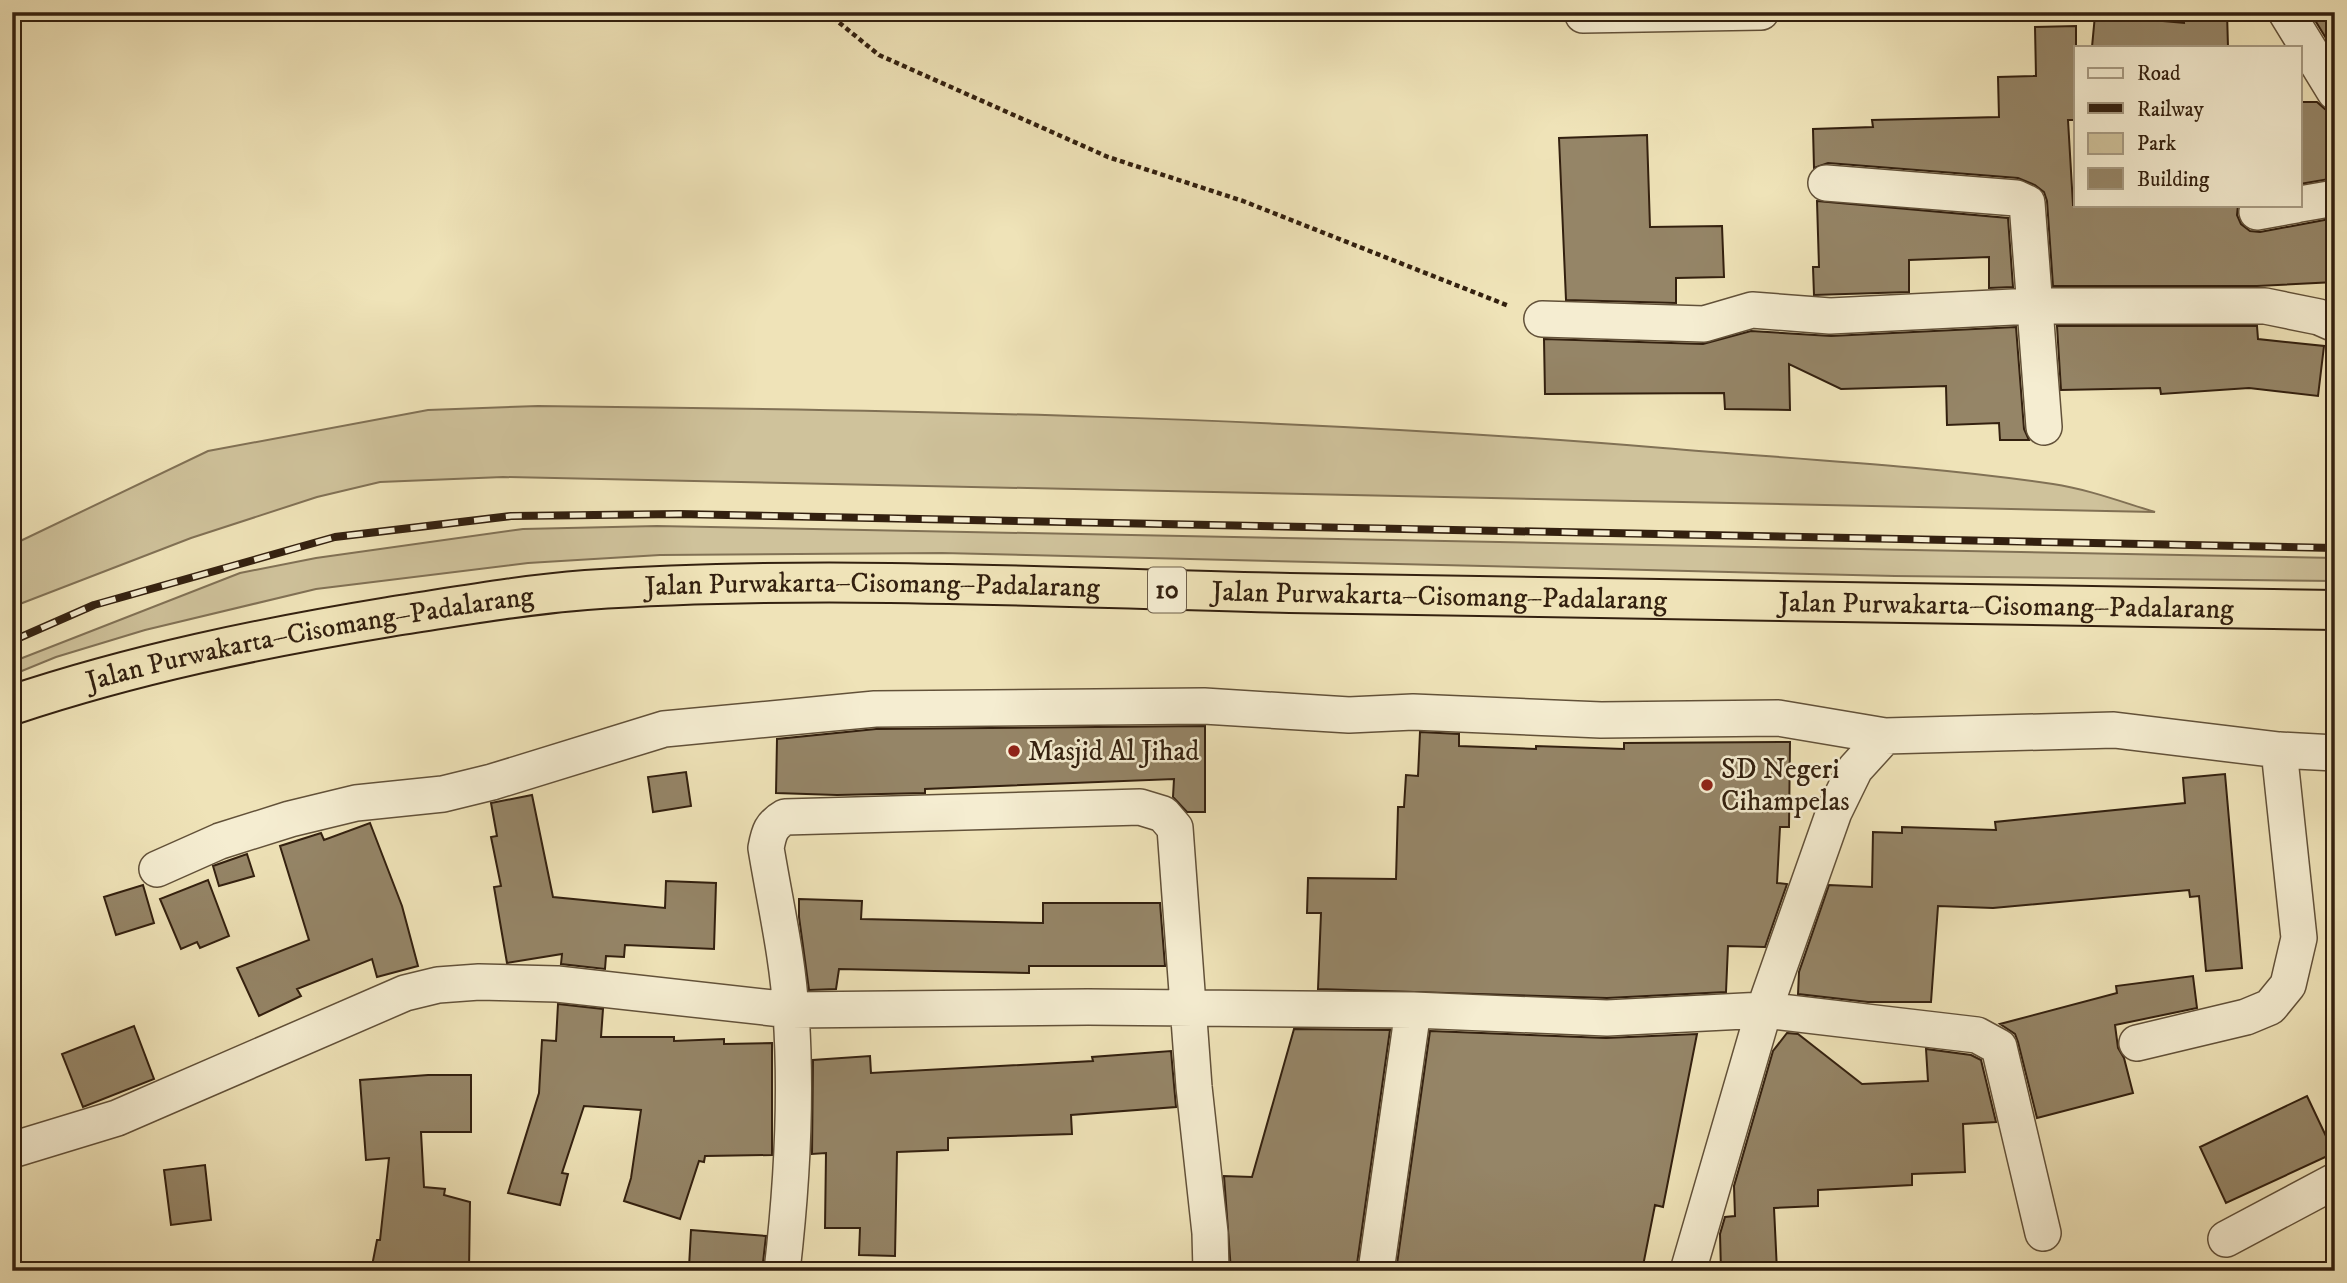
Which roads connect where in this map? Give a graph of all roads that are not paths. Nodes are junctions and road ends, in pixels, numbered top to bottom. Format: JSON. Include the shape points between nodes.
{"nodes":[{"id":1,"x":1761,"y":12,"type":"edge"},
{"id":2,"x":2286,"y":12,"type":"edge"},
{"id":3,"x":1583,"y":15,"type":"dead end"},
{"id":4,"x":2335,"y":92,"type":"edge"},
{"id":5,"x":1826,"y":183,"type":"dead end"},
{"id":6,"x":2335,"y":198,"type":"edge"},
{"id":7,"x":2302,"y":203,"type":"edge"},
{"id":8,"x":2288,"y":206,"type":"edge"},
{"id":9,"x":2257,"y":212,"type":"dead end"},
{"id":10,"x":2034,"y":306,"type":"junction"},
{"id":11,"x":1542,"y":319,"type":"road end"},
{"id":12,"x":2335,"y":324,"type":"edge"},
{"id":13,"x":2045,"y":427,"type":"dead end"},
{"id":14,"x":2335,"y":610,"type":"edge"},
{"id":15,"x":12,"y":705,"type":"edge"},
{"id":16,"x":1885,"y":736,"type":"junction"},
{"id":17,"x":2279,"y":750,"type":"junction"},
{"id":18,"x":2335,"y":752,"type":"edge"},
{"id":19,"x":157,"y":869,"type":"dead end"},
{"id":20,"x":791,"y":1010,"type":"junction"},
{"id":21,"x":1190,"y":1010,"type":"junction"},
{"id":22,"x":1413,"y":1010,"type":"junction"},
{"id":23,"x":1764,"y":1010,"type":"junction"},
{"id":24,"x":2137,"y":1043,"type":"dead end"},
{"id":25,"x":12,"y":1150,"type":"edge"},
{"id":26,"x":2335,"y":1181,"type":"edge"},
{"id":27,"x":2043,"y":1233,"type":"dead end"},
{"id":28,"x":2226,"y":1239,"type":"dead end"},
{"id":29,"x":782,"y":1271,"type":"edge"},
{"id":30,"x":1211,"y":1271,"type":"edge"},
{"id":31,"x":1376,"y":1271,"type":"edge"},
{"id":32,"x":1688,"y":1271,"type":"edge"}],
"edges":[{"from":1,"to":3,"type":"street"},
{"from":2,"to":4,"type":"street"},
{"from":5,"to":10,"type":"street","via":[[2023,200],[2030,207]]},
{"from":6,"to":7,"type":"street"},
{"from":8,"to":9,"type":"street"},
{"from":10,"to":11,"type":"street","via":[[1830,316],[1752,310],[1704,324]]},
{"from":10,"to":12,"type":"street","via":[[2265,306]]},
{"from":10,"to":13,"type":"street"},
{"from":14,"to":15,"type":"highway","name":"Jalan Purwakarta–Cisomang–Padalarang","number":"10","via":[[1899,606],[963,586],[663,586],[506,598],[357,623],[188,656]]},
{"from":16,"to":17,"type":"street","via":[[2114,730]]},
{"from":16,"to":19,"type":"street","via":[[1778,718],[1349,715],[1204,706],[875,709],[664,729],[443,794],[356,803],[290,819],[220,841]]},
{"from":16,"to":23,"type":"street","via":[[1855,769],[1834,812]]},
{"from":17,"to":18,"type":"street"},
{"from":17,"to":24,"type":"street","via":[[2300,938],[2288,985],[2270,1007],[2246,1017]]},
{"from":20,"to":21,"type":"street"},
{"from":20,"to":21,"type":"street","via":[[766,848],[774,823],[785,817],[1140,807],[1163,814],[1175,828]]},
{"from":20,"to":25,"type":"street","via":[[557,984],[438,985],[405,993],[117,1118]]},
{"from":20,"to":29,"type":"street","via":[[794,1130]]},
{"from":21,"to":22,"type":"street"},
{"from":21,"to":30,"type":"street"},
{"from":22,"to":23,"type":"street","via":[[1607,1018]]},
{"from":22,"to":31,"type":"street"},
{"from":23,"to":27,"type":"street","via":[[1977,1035],[1999,1047]]},
{"from":23,"to":32,"type":"street"},
{"from":26,"to":28,"type":"street"}]}
